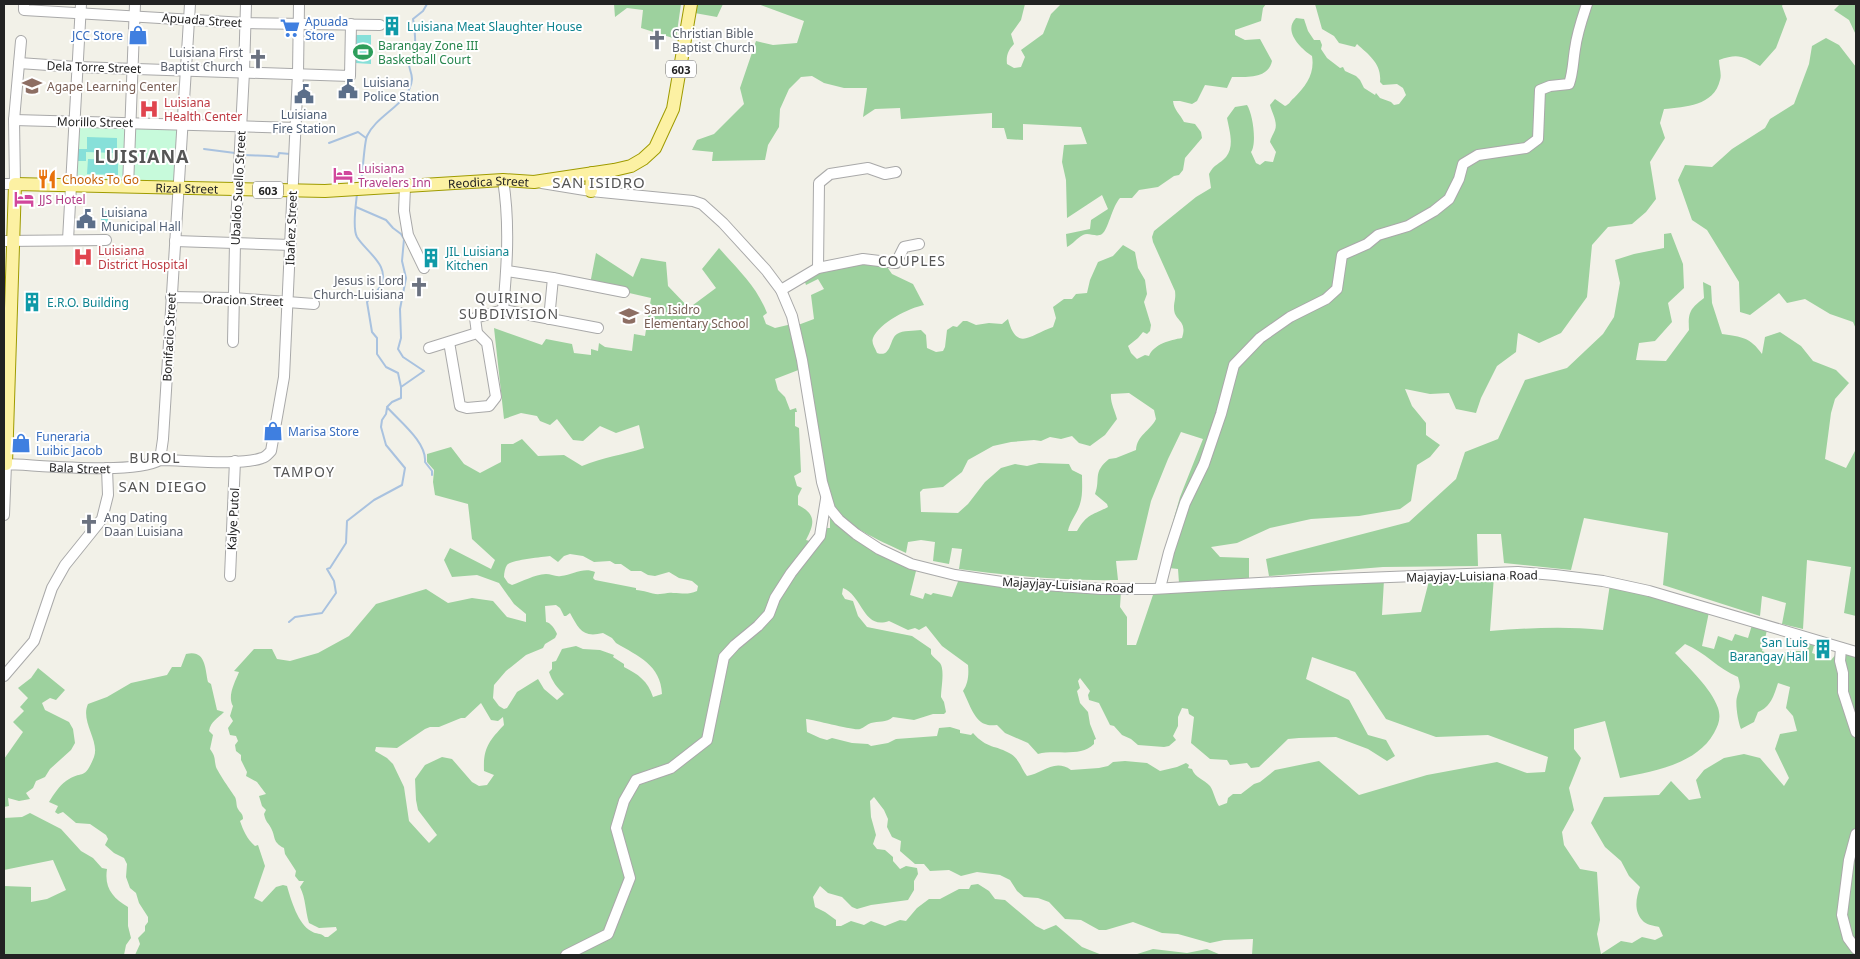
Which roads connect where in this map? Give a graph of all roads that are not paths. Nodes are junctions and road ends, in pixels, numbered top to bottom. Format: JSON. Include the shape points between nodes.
{"nodes":[{"id":1,"x":135,"y":4,"type":"edge"},
{"id":2,"x":190,"y":4,"type":"edge"},
{"id":3,"x":246,"y":4,"type":"edge"},
{"id":4,"x":299,"y":4,"type":"edge"},
{"id":5,"x":691,"y":4,"type":"edge"},
{"id":6,"x":1587,"y":4,"type":"edge"},
{"id":7,"x":24,"y":7,"type":"edge"},
{"id":8,"x":80,"y":8,"type":"edge"},
{"id":9,"x":135,"y":16,"type":"junction"},
{"id":10,"x":189,"y":19,"type":"junction"},
{"id":11,"x":245,"y":23,"type":"junction"},
{"id":12,"x":299,"y":24,"type":"junction"},
{"id":13,"x":351,"y":24,"type":"junction"},
{"id":14,"x":380,"y":25,"type":"dead end"},
{"id":15,"x":21,"y":41,"type":"dead end"},
{"id":16,"x":19,"y":63,"type":"junction"},
{"id":17,"x":77,"y":67,"type":"junction"},
{"id":18,"x":132,"y":68,"type":"junction"},
{"id":19,"x":186,"y":70,"type":"junction"},
{"id":20,"x":244,"y":72,"type":"junction"},
{"id":21,"x":298,"y":73,"type":"junction"},
{"id":22,"x":14,"y":120,"type":"junction"},
{"id":23,"x":75,"y":122,"type":"junction"},
{"id":24,"x":130,"y":122,"type":"junction"},
{"id":25,"x":182,"y":124,"type":"junction"},
{"id":26,"x":241,"y":126,"type":"junction"},
{"id":27,"x":296,"y":128,"type":"junction"},
{"id":28,"x":896,"y":172,"type":"dead end"},
{"id":29,"x":592,"y":173,"type":"junction"},
{"id":30,"x":503,"y":180,"type":"junction"},
{"id":31,"x":534,"y":182,"type":"junction"},
{"id":32,"x":9,"y":184,"type":"edge"},
{"id":33,"x":71,"y":186,"type":"junction"},
{"id":34,"x":128,"y":187,"type":"junction"},
{"id":35,"x":405,"y":187,"type":"junction"},
{"id":36,"x":178,"y":188,"type":"junction"},
{"id":37,"x":358,"y":189,"type":"joint"},
{"id":38,"x":237,"y":190,"type":"junction"},
{"id":39,"x":292,"y":190,"type":"junction"},
{"id":40,"x":591,"y":191,"type":"junction"},
{"id":41,"x":68,"y":240,"type":"junction"},
{"id":42,"x":106,"y":240,"type":"dead end"},
{"id":43,"x":8,"y":241,"type":"edge"},
{"id":44,"x":175,"y":241,"type":"junction"},
{"id":45,"x":234,"y":243,"type":"junction"},
{"id":46,"x":919,"y":244,"type":"dead end"},
{"id":47,"x":291,"y":245,"type":"junction"},
{"id":48,"x":424,"y":268,"type":"dead end"},
{"id":49,"x":818,"y":268,"type":"junction"},
{"id":50,"x":507,"y":271,"type":"junction"},
{"id":51,"x":553,"y":278,"type":"junction"},
{"id":52,"x":781,"y":290,"type":"junction"},
{"id":53,"x":624,"y":292,"type":"dead end"},
{"id":54,"x":171,"y":297,"type":"junction"},
{"id":55,"x":234,"y":298,"type":"junction"},
{"id":56,"x":288,"y":302,"type":"junction"},
{"id":57,"x":314,"y":304,"type":"dead end"},
{"id":58,"x":503,"y":310,"type":"junction"},
{"id":59,"x":549,"y":319,"type":"junction"},
{"id":60,"x":598,"y":328,"type":"dead end"},
{"id":61,"x":477,"y":333,"type":"junction"},
{"id":62,"x":233,"y":342,"type":"dead end"},
{"id":63,"x":449,"y":342,"type":"junction"},
{"id":64,"x":429,"y":348,"type":"dead end"},
{"id":65,"x":271,"y":451,"type":"joint"},
{"id":66,"x":160,"y":460,"type":"junction"},
{"id":67,"x":235,"y":462,"type":"junction"},
{"id":68,"x":5,"y":464,"type":"edge"},
{"id":69,"x":107,"y":468,"type":"junction"},
{"id":70,"x":826,"y":496,"type":"junction"},
{"id":71,"x":4,"y":515,"type":"edge"},
{"id":72,"x":230,"y":576,"type":"dead end"},
{"id":73,"x":1160,"y":588,"type":"junction"},
{"id":74,"x":1842,"y":648,"type":"junction"},
{"id":75,"x":1856,"y":652,"type":"edge"},
{"id":76,"x":4,"y":676,"type":"edge"},
{"id":77,"x":1856,"y":732,"type":"edge"},
{"id":78,"x":1856,"y":834,"type":"edge"},
{"id":79,"x":1856,"y":949,"type":"edge"},
{"id":80,"x":566,"y":955,"type":"edge"}],
"edges":[{"from":1,"to":9,"type":"street"},
{"from":2,"to":10,"type":"street","name":"Bonifacio Street"},
{"from":3,"to":11,"type":"street","name":"Ubaldo Suello Street"},
{"from":4,"to":12,"type":"street","name":"Ibañez Street"},
{"from":5,"to":29,"type":"main road","name":"Reodica Street","number":"603","via":[[673,109],[655,148],[631,166]]},
{"from":6,"to":73,"type":"street","via":[[1579,27],[1569,84],[1540,90],[1538,139],[1526,148],[1478,155],[1463,164],[1449,199],[1408,226],[1378,235],[1367,244],[1342,255],[1337,289],[1260,338],[1234,365],[1221,414],[1204,464],[1185,503]]},
{"from":7,"to":8,"type":"street","name":"Apuada Street"},
{"from":8,"to":9,"type":"street","name":"Apuada Street"},
{"from":8,"to":17,"type":"street"},
{"from":9,"to":10,"type":"street","name":"Apuada Street"},
{"from":9,"to":18,"type":"street"},
{"from":10,"to":11,"type":"street","name":"Apuada Street"},
{"from":10,"to":19,"type":"street","name":"Bonifacio Street"},
{"from":11,"to":12,"type":"street","name":"Apuada Street"},
{"from":11,"to":20,"type":"street","name":"Ubaldo Suello Street"},
{"from":12,"to":13,"type":"street","name":"Apuada Street"},
{"from":12,"to":21,"type":"street","name":"Ibañez Street"},
{"from":13,"to":14,"type":"street","name":"Apuada Street"},
{"from":13,"to":21,"type":"street","name":"Dela Torre Street","via":[[350,76]]},
{"from":15,"to":16,"type":"street"},
{"from":16,"to":17,"type":"street","name":"Dela Torre Street"},
{"from":16,"to":22,"type":"street"},
{"from":17,"to":18,"type":"street","name":"Dela Torre Street"},
{"from":17,"to":23,"type":"street"},
{"from":18,"to":19,"type":"street","name":"Dela Torre Street"},
{"from":18,"to":24,"type":"street"},
{"from":19,"to":20,"type":"street","name":"Dela Torre Street"},
{"from":19,"to":25,"type":"street","name":"Bonifacio Street"},
{"from":20,"to":21,"type":"street","name":"Dela Torre Street"},
{"from":20,"to":26,"type":"street","name":"Ubaldo Suello Street"},
{"from":21,"to":27,"type":"street","name":"Ibañez Street"},
{"from":22,"to":23,"type":"street","name":"Morillo Street"},
{"from":22,"to":32,"type":"street"},
{"from":23,"to":24,"type":"street","name":"Morillo Street"},
{"from":23,"to":33,"type":"street"},
{"from":24,"to":25,"type":"street","name":"Morillo Street"},
{"from":24,"to":34,"type":"street"},
{"from":25,"to":26,"type":"street","name":"Morillo Street"},
{"from":25,"to":36,"type":"street","name":"Bonifacio Street"},
{"from":26,"to":27,"type":"street","name":"Morillo Street"},
{"from":26,"to":38,"type":"street","name":"Ubaldo Suello Street"},
{"from":27,"to":39,"type":"street","name":"Ibañez Street"},
{"from":28,"to":49,"type":"street","via":[[885,174],[868,168],[830,174],[819,183]]},
{"from":29,"to":31,"type":"main road","name":"Reodica Street","number":"603"},
{"from":29,"to":40,"type":"main road"},
{"from":30,"to":31,"type":"main road","name":"Reodica Street","number":"603"},
{"from":30,"to":35,"type":"main road","name":"Reodica Street","number":"603"},
{"from":30,"to":50,"type":"street"},
{"from":31,"to":40,"type":"street","name":"Majayjay-Luisiana Road"},
{"from":32,"to":33,"type":"main road","name":"Rizal Street","number":"603"},
{"from":32,"to":43,"type":"main road"},
{"from":33,"to":34,"type":"main road","name":"Rizal Street","number":"603"},
{"from":33,"to":41,"type":"street"},
{"from":34,"to":36,"type":"main road","name":"Rizal Street","number":"603"},
{"from":35,"to":37,"type":"main road","name":"Reodica Street","number":"603"},
{"from":35,"to":48,"type":"street","via":[[408,235]]},
{"from":36,"to":38,"type":"main road","name":"Rizal Street","number":"603"},
{"from":36,"to":44,"type":"street","name":"Bonifacio Street"},
{"from":37,"to":39,"type":"main road","name":"Rizal Street","number":"603"},
{"from":38,"to":39,"type":"main road","name":"Rizal Street","number":"603"},
{"from":38,"to":45,"type":"street","name":"Ubaldo Suello Street"},
{"from":39,"to":47,"type":"street","name":"Ibañez Street"},
{"from":40,"to":52,"type":"street","name":"Majayjay-Luisiana Road","via":[[702,204],[736,237]]},
{"from":41,"to":42,"type":"street"},
{"from":41,"to":43,"type":"street"},
{"from":43,"to":68,"type":"main road"},
{"from":44,"to":45,"type":"street"},
{"from":44,"to":54,"type":"street","name":"Bonifacio Street"},
{"from":45,"to":47,"type":"street"},
{"from":45,"to":55,"type":"street","name":"Ubaldo Suello Street"},
{"from":46,"to":49,"type":"street","via":[[904,247],[896,263],[863,258]]},
{"from":47,"to":56,"type":"street","name":"Ibañez Street"},
{"from":49,"to":52,"type":"street"},
{"from":50,"to":51,"type":"street"},
{"from":50,"to":58,"type":"street"},
{"from":51,"to":53,"type":"street"},
{"from":51,"to":59,"type":"street"},
{"from":52,"to":70,"type":"street","name":"Majayjay-Luisiana Road","via":[[792,316],[802,360]]},
{"from":54,"to":55,"type":"street","name":"Oracion Street"},
{"from":54,"to":66,"type":"street","name":"Bonifacio Street"},
{"from":55,"to":56,"type":"street","name":"Oracion Street"},
{"from":55,"to":62,"type":"street","name":"Ubaldo Suello Street"},
{"from":56,"to":57,"type":"street","name":"Oracion Street"},
{"from":56,"to":65,"type":"street","name":"Ibañez Street","via":[[284,377]]},
{"from":58,"to":59,"type":"street"},
{"from":58,"to":61,"type":"street","via":[[475,318]]},
{"from":59,"to":60,"type":"street"},
{"from":61,"to":63,"type":"street"},
{"from":61,"to":63,"type":"street","via":[[487,343],[496,397],[489,406],[460,406]]},
{"from":63,"to":64,"type":"street"},
{"from":65,"to":67,"type":"street","name":"Bala Street","via":[[259,459]]},
{"from":66,"to":67,"type":"street","name":"Bala Street"},
{"from":66,"to":69,"type":"street","name":"Bala Street","via":[[152,464]]},
{"from":67,"to":72,"type":"street","name":"Kalye Putol"},
{"from":68,"to":69,"type":"street","name":"Bala Street"},
{"from":68,"to":71,"type":"street"},
{"from":69,"to":76,"type":"street","via":[[108,494],[102,519],[65,564],[52,588],[34,641]]},
{"from":70,"to":73,"type":"street","name":"Majayjay-Luisiana Road","via":[[839,520],[856,534],[911,564],[1002,582],[1101,589]]},
{"from":70,"to":80,"type":"street","via":[[820,536],[791,573],[769,614],[724,657],[706,740],[671,768],[636,780],[624,801],[616,828],[630,878],[608,934]]},
{"from":73,"to":74,"type":"street","name":"Majayjay-Luisiana Road","via":[[1518,572],[1555,575],[1649,591]]},
{"from":74,"to":75,"type":"street","name":"Majayjay-Luisiana Road"},
{"from":74,"to":77,"type":"street","via":[[1843,692]]},
{"from":78,"to":79,"type":"street","via":[[1842,915],[1848,938]]}]}
